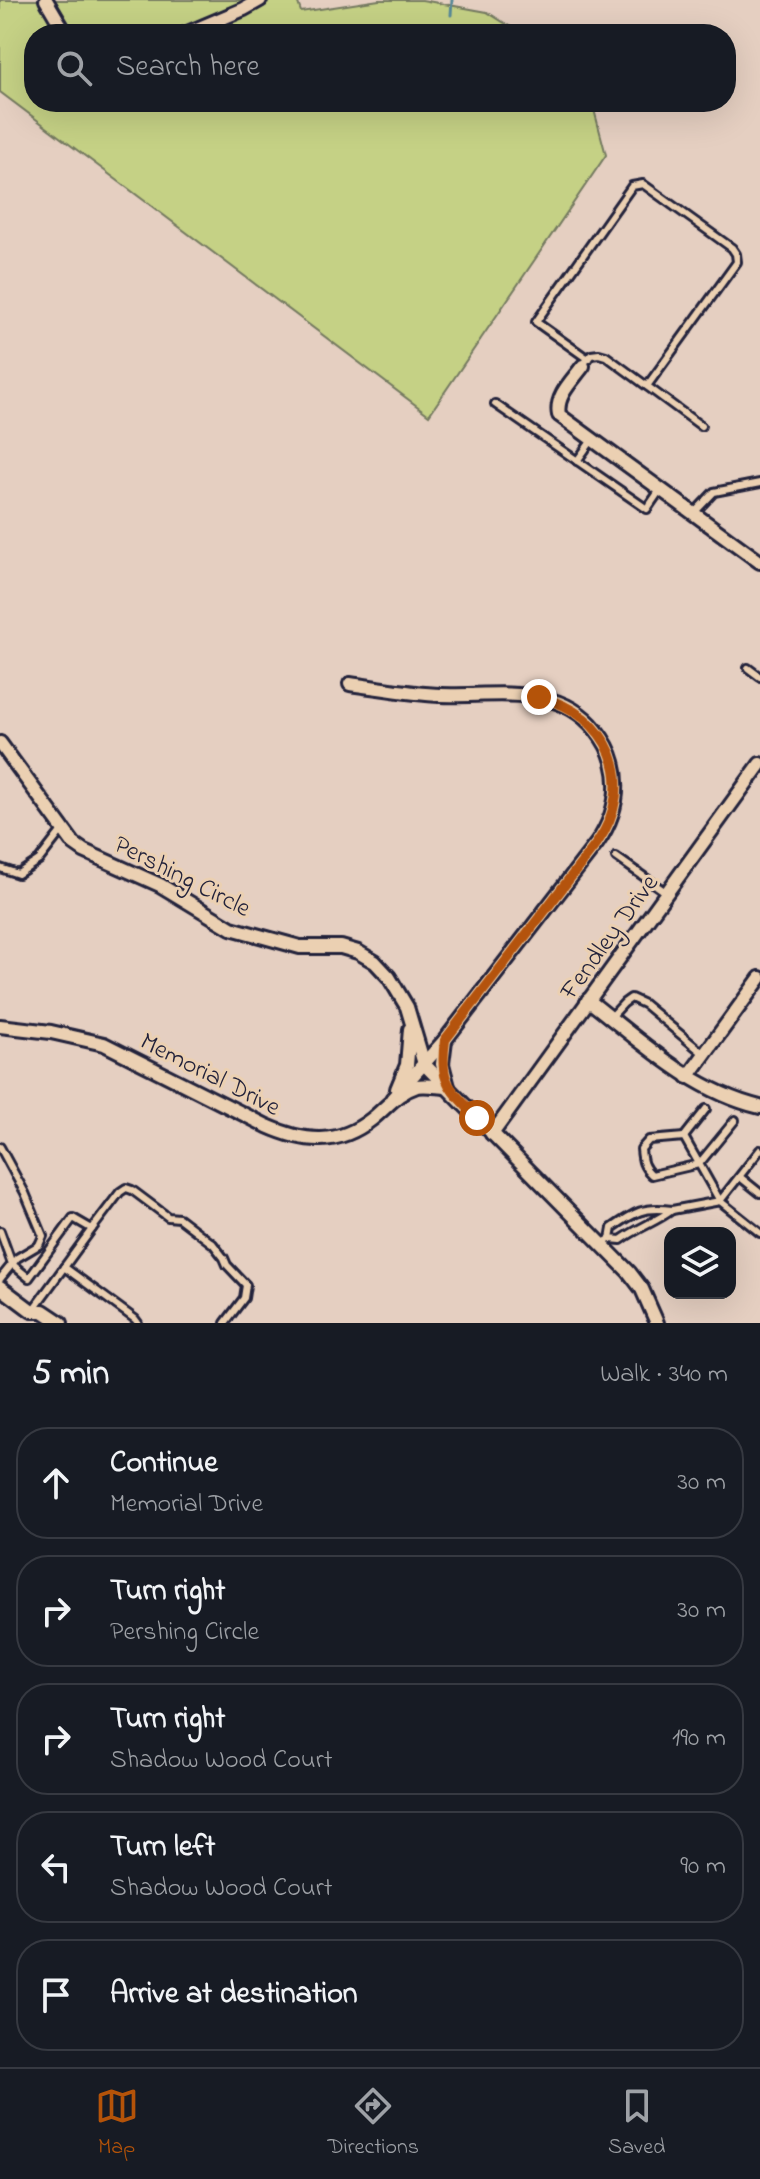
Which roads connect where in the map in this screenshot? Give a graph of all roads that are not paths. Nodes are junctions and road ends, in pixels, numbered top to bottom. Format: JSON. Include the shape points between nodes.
{"nodes":[{"id":1,"x":46,"y":0,"type":"edge"},
{"id":2,"x":260,"y":0,"type":"edge"},
{"id":3,"x":60,"y":24,"type":"edge"},
{"id":4,"x":209,"y":24,"type":"edge"},
{"id":5,"x":585,"y":362,"type":"junction"},
{"id":6,"x":647,"y":386,"type":"junction"},
{"id":7,"x":495,"y":404,"type":"dead end"},
{"id":8,"x":701,"y":426,"type":"dead end"},
{"id":9,"x":592,"y":440,"type":"junction"},
{"id":10,"x":577,"y":461,"type":"junction"},
{"id":11,"x":760,"y":483,"type":"edge"},
{"id":12,"x":660,"y":490,"type":"junction"},
{"id":13,"x":694,"y":514,"type":"junction"},
{"id":14,"x":760,"y":562,"type":"edge"},
{"id":15,"x":748,"y":668,"type":"dead end"},
{"id":16,"x":760,"y":677,"type":"edge"},
{"id":17,"x":350,"y":684,"type":"dead end"},
{"id":18,"x":0,"y":743,"type":"edge"},
{"id":19,"x":760,"y":764,"type":"edge"},
{"id":20,"x":63,"y":829,"type":"junction"},
{"id":21,"x":616,"y":857,"type":"dead end"},
{"id":22,"x":0,"y":868,"type":"edge"},
{"id":23,"x":667,"y":893,"type":"junction"},
{"id":24,"x":760,"y":978,"type":"edge"},
{"id":25,"x":588,"y":1000,"type":"junction"},
{"id":26,"x":409,"y":1014,"type":"junction"},
{"id":27,"x":611,"y":1018,"type":"junction"},
{"id":28,"x":0,"y":1026,"type":"edge"},
{"id":29,"x":445,"y":1040,"type":"junction"},
{"id":30,"x":704,"y":1054,"type":"junction"},
{"id":31,"x":424,"y":1064,"type":"junction"},
{"id":32,"x":688,"y":1077,"type":"junction"},
{"id":33,"x":448,"y":1087,"type":"junction"},
{"id":34,"x":392,"y":1099,"type":"junction"},
{"id":35,"x":760,"y":1107,"type":"edge"},
{"id":36,"x":706,"y":1109,"type":"dead end"},
{"id":37,"x":735,"y":1120,"type":"dead end"},
{"id":38,"x":492,"y":1134,"type":"junction"},
{"id":39,"x":684,"y":1137,"type":"junction"},
{"id":40,"x":0,"y":1147,"type":"edge"},
{"id":41,"x":759,"y":1151,"type":"edge"},
{"id":42,"x":699,"y":1164,"type":"junction"},
{"id":43,"x":740,"y":1177,"type":"junction"},
{"id":44,"x":760,"y":1193,"type":"edge"},
{"id":45,"x":720,"y":1201,"type":"junction"},
{"id":46,"x":672,"y":1210,"type":"junction"},
{"id":47,"x":92,"y":1229,"type":"junction"},
{"id":48,"x":0,"y":1231,"type":"edge"},
{"id":49,"x":760,"y":1233,"type":"edge"},
{"id":50,"x":606,"y":1242,"type":"junction"},
{"id":51,"x":12,"y":1264,"type":"junction"},
{"id":52,"x":64,"y":1267,"type":"junction"},
{"id":53,"x":0,"y":1279,"type":"edge"},
{"id":54,"x":0,"y":1287,"type":"edge"},
{"id":55,"x":32,"y":1311,"type":"junction"},
{"id":56,"x":23,"y":1323,"type":"edge"},
{"id":57,"x":61,"y":1323,"type":"edge"},
{"id":58,"x":138,"y":1323,"type":"edge"},
{"id":59,"x":225,"y":1323,"type":"edge"},
{"id":60,"x":657,"y":1323,"type":"edge"}],
"edges":[{"from":1,"to":3,"type":"street"},
{"from":2,"to":4,"type":"street"},
{"from":5,"to":6,"type":"lane","via":[[591,355],[606,356]]},
{"from":5,"to":6,"type":"lane","via":[[536,322],[632,186],[643,184],[732,248],[737,262]]},
{"from":5,"to":9,"type":"street","via":[[557,407],[561,418]]},
{"from":6,"to":8,"type":"lane"},
{"from":7,"to":10,"type":"lane"},
{"from":9,"to":10,"type":"lane"},
{"from":9,"to":12,"type":"street"},
{"from":10,"to":12,"type":"lane","via":[[647,509]]},
{"from":11,"to":13,"type":"lane","via":[[714,492]]},
{"from":12,"to":13,"type":"street"},
{"from":13,"to":14,"type":"street"},
{"from":15,"to":16,"type":"lane"},
{"from":17,"to":29,"type":"street","via":[[422,694],[517,694],[552,700],[581,714],[612,758],[616,799],[604,833]]},
{"from":18,"to":20,"type":"street","name":"Pershing Circle"},
{"from":19,"to":23,"type":"street","name":"Fendley Drive"},
{"from":20,"to":22,"type":"lane","via":[[39,860],[18,874]]},
{"from":20,"to":26,"type":"street","name":"Pershing Circle","via":[[84,851],[160,885],[231,928],[300,947],[358,952],[389,977]]},
{"from":21,"to":23,"type":"lane"},
{"from":23,"to":25,"type":"street","name":"Fendley Drive"},
{"from":24,"to":30,"type":"street"},
{"from":25,"to":27,"type":"street"},
{"from":25,"to":38,"type":"street","name":"Fendley Drive"},
{"from":26,"to":31,"type":"street","name":"Pershing Circle"},
{"from":26,"to":34,"type":"street","name":"Memorial Drive","via":[[407,1065]]},
{"from":27,"to":30,"type":"lane","via":[[631,998]]},
{"from":27,"to":32,"type":"street"},
{"from":28,"to":34,"type":"street","name":"Memorial Drive","via":[[104,1044],[303,1139],[340,1136],[358,1128]]},
{"from":29,"to":31,"type":"street"},
{"from":29,"to":33,"type":"street","via":[[442,1064]]},
{"from":30,"to":32,"type":"street"},
{"from":31,"to":33,"type":"street","name":"Pershing Circle"},
{"from":31,"to":34,"type":"street"},
{"from":32,"to":35,"type":"street"},
{"from":33,"to":34,"type":"street","name":"Memorial Drive","via":[[419,1085]]},
{"from":33,"to":38,"type":"street"},
{"from":36,"to":39,"type":"lane"},
{"from":37,"to":42,"type":"lane"},
{"from":38,"to":50,"type":"street"},
{"from":39,"to":42,"type":"lane"},
{"from":39,"to":42,"type":"lane","via":[[649,1140],[641,1149],[645,1169],[652,1175]]},
{"from":40,"to":51,"type":"lane","via":[[43,1236]]},
{"from":41,"to":43,"type":"lane"},
{"from":42,"to":45,"type":"lane"},
{"from":43,"to":44,"type":"lane"},
{"from":43,"to":45,"type":"lane"},
{"from":45,"to":46,"type":"lane"},
{"from":45,"to":49,"type":"lane"},
{"from":46,"to":50,"type":"lane","via":[[621,1240]]},
{"from":46,"to":50,"type":"lane","via":[[653,1207],[631,1215],[612,1228]]},
{"from":47,"to":51,"type":"lane","via":[[73,1218],[29,1278]]},
{"from":47,"to":52,"type":"lane"},
{"from":47,"to":59,"type":"lane","via":[[126,1188],[168,1217],[179,1218],[213,1244],[246,1285],[244,1298]]},
{"from":48,"to":51,"type":"lane"},
{"from":50,"to":60,"type":"street","via":[[642,1289]]},
{"from":51,"to":53,"type":"lane"},
{"from":52,"to":55,"type":"lane"},
{"from":52,"to":58,"type":"lane"},
{"from":54,"to":55,"type":"street"},
{"from":55,"to":56,"type":"street"},
{"from":55,"to":57,"type":"street","via":[[43,1311]]}]}
